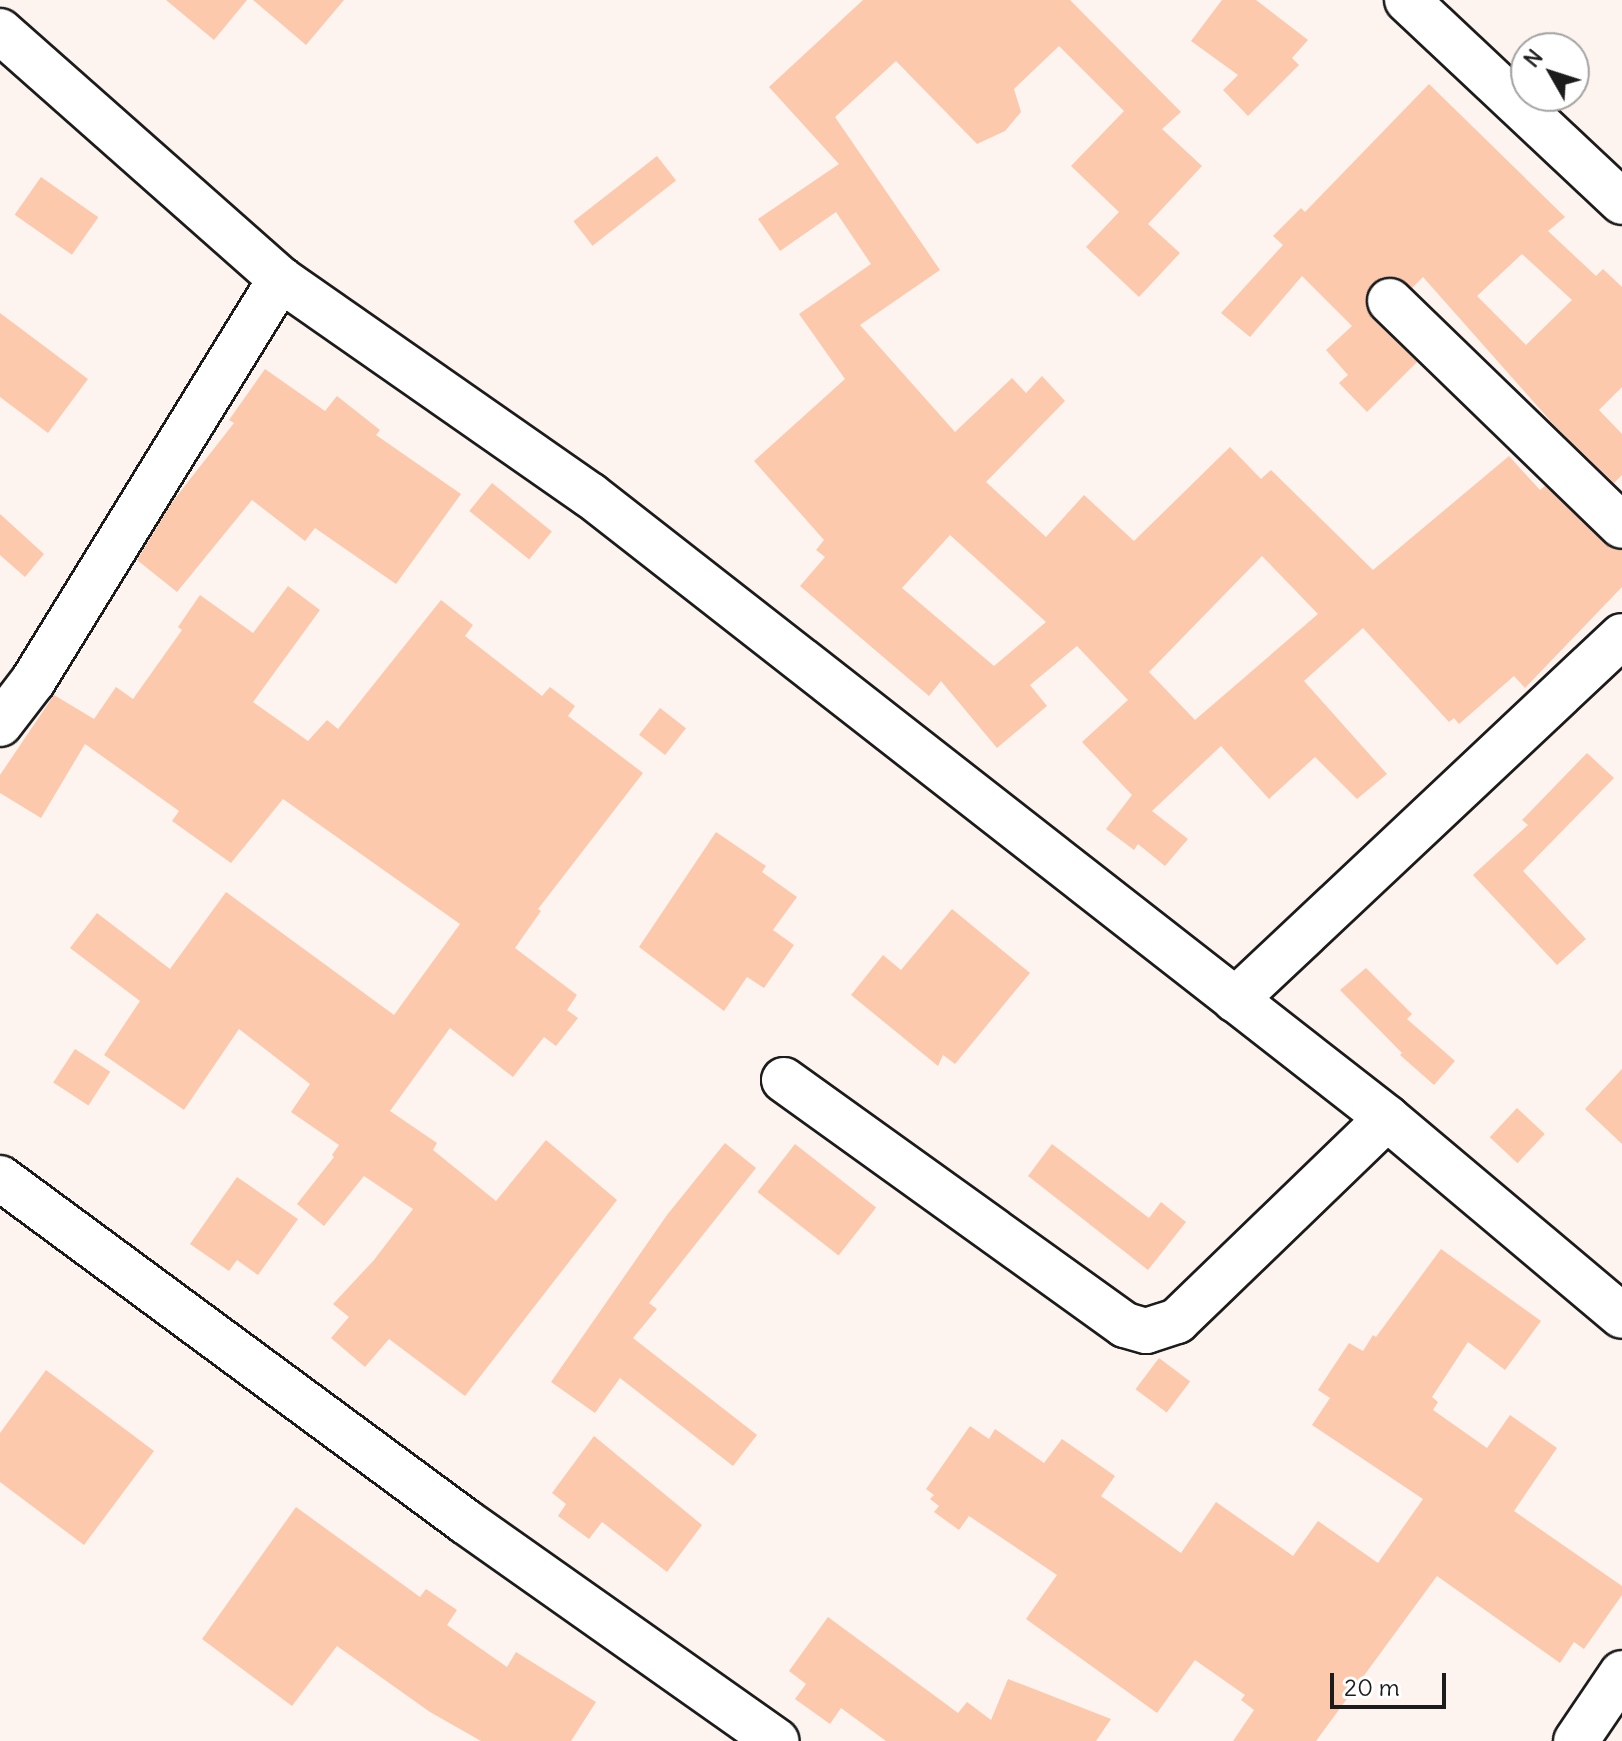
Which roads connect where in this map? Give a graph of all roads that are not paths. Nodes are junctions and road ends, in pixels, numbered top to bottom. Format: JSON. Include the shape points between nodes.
{"nodes":[{"id":1,"x":1407,"y":0,"type":"edge"},
{"id":2,"x":0,"y":31,"type":"edge"},
{"id":3,"x":1622,"y":202,"type":"edge"},
{"id":4,"x":280,"y":279,"type":"junction"},
{"id":5,"x":1390,"y":301,"type":"dead end"},
{"id":6,"x":1622,"y":526,"type":"edge"},
{"id":7,"x":1622,"y":636,"type":"edge"},
{"id":8,"x":0,"y":724,"type":"edge"},
{"id":9,"x":1235,"y":1000,"type":"junction"},
{"id":10,"x":784,"y":1080,"type":"dead end"},
{"id":11,"x":1387,"y":1118,"type":"junction"},
{"id":12,"x":0,"y":1178,"type":"edge"},
{"id":13,"x":1622,"y":1316,"type":"edge"},
{"id":14,"x":1622,"y":1673,"type":"edge"},
{"id":15,"x":777,"y":1741,"type":"edge"},
{"id":16,"x":1576,"y":1741,"type":"edge"}],
"edges":[{"from":1,"to":3,"type":"street"},
{"from":2,"to":4,"type":"street"},
{"from":4,"to":8,"type":"street","via":[[33,681]]},
{"from":4,"to":9,"type":"street","via":[[590,495]]},
{"from":5,"to":6,"type":"street"},
{"from":7,"to":9,"type":"street"},
{"from":9,"to":11,"type":"street"},
{"from":10,"to":11,"type":"street","via":[[1125,1325],[1146,1331],[1177,1321]]},
{"from":11,"to":13,"type":"street"},
{"from":12,"to":15,"type":"street","via":[[466,1522]]},
{"from":14,"to":16,"type":"street"}]}
